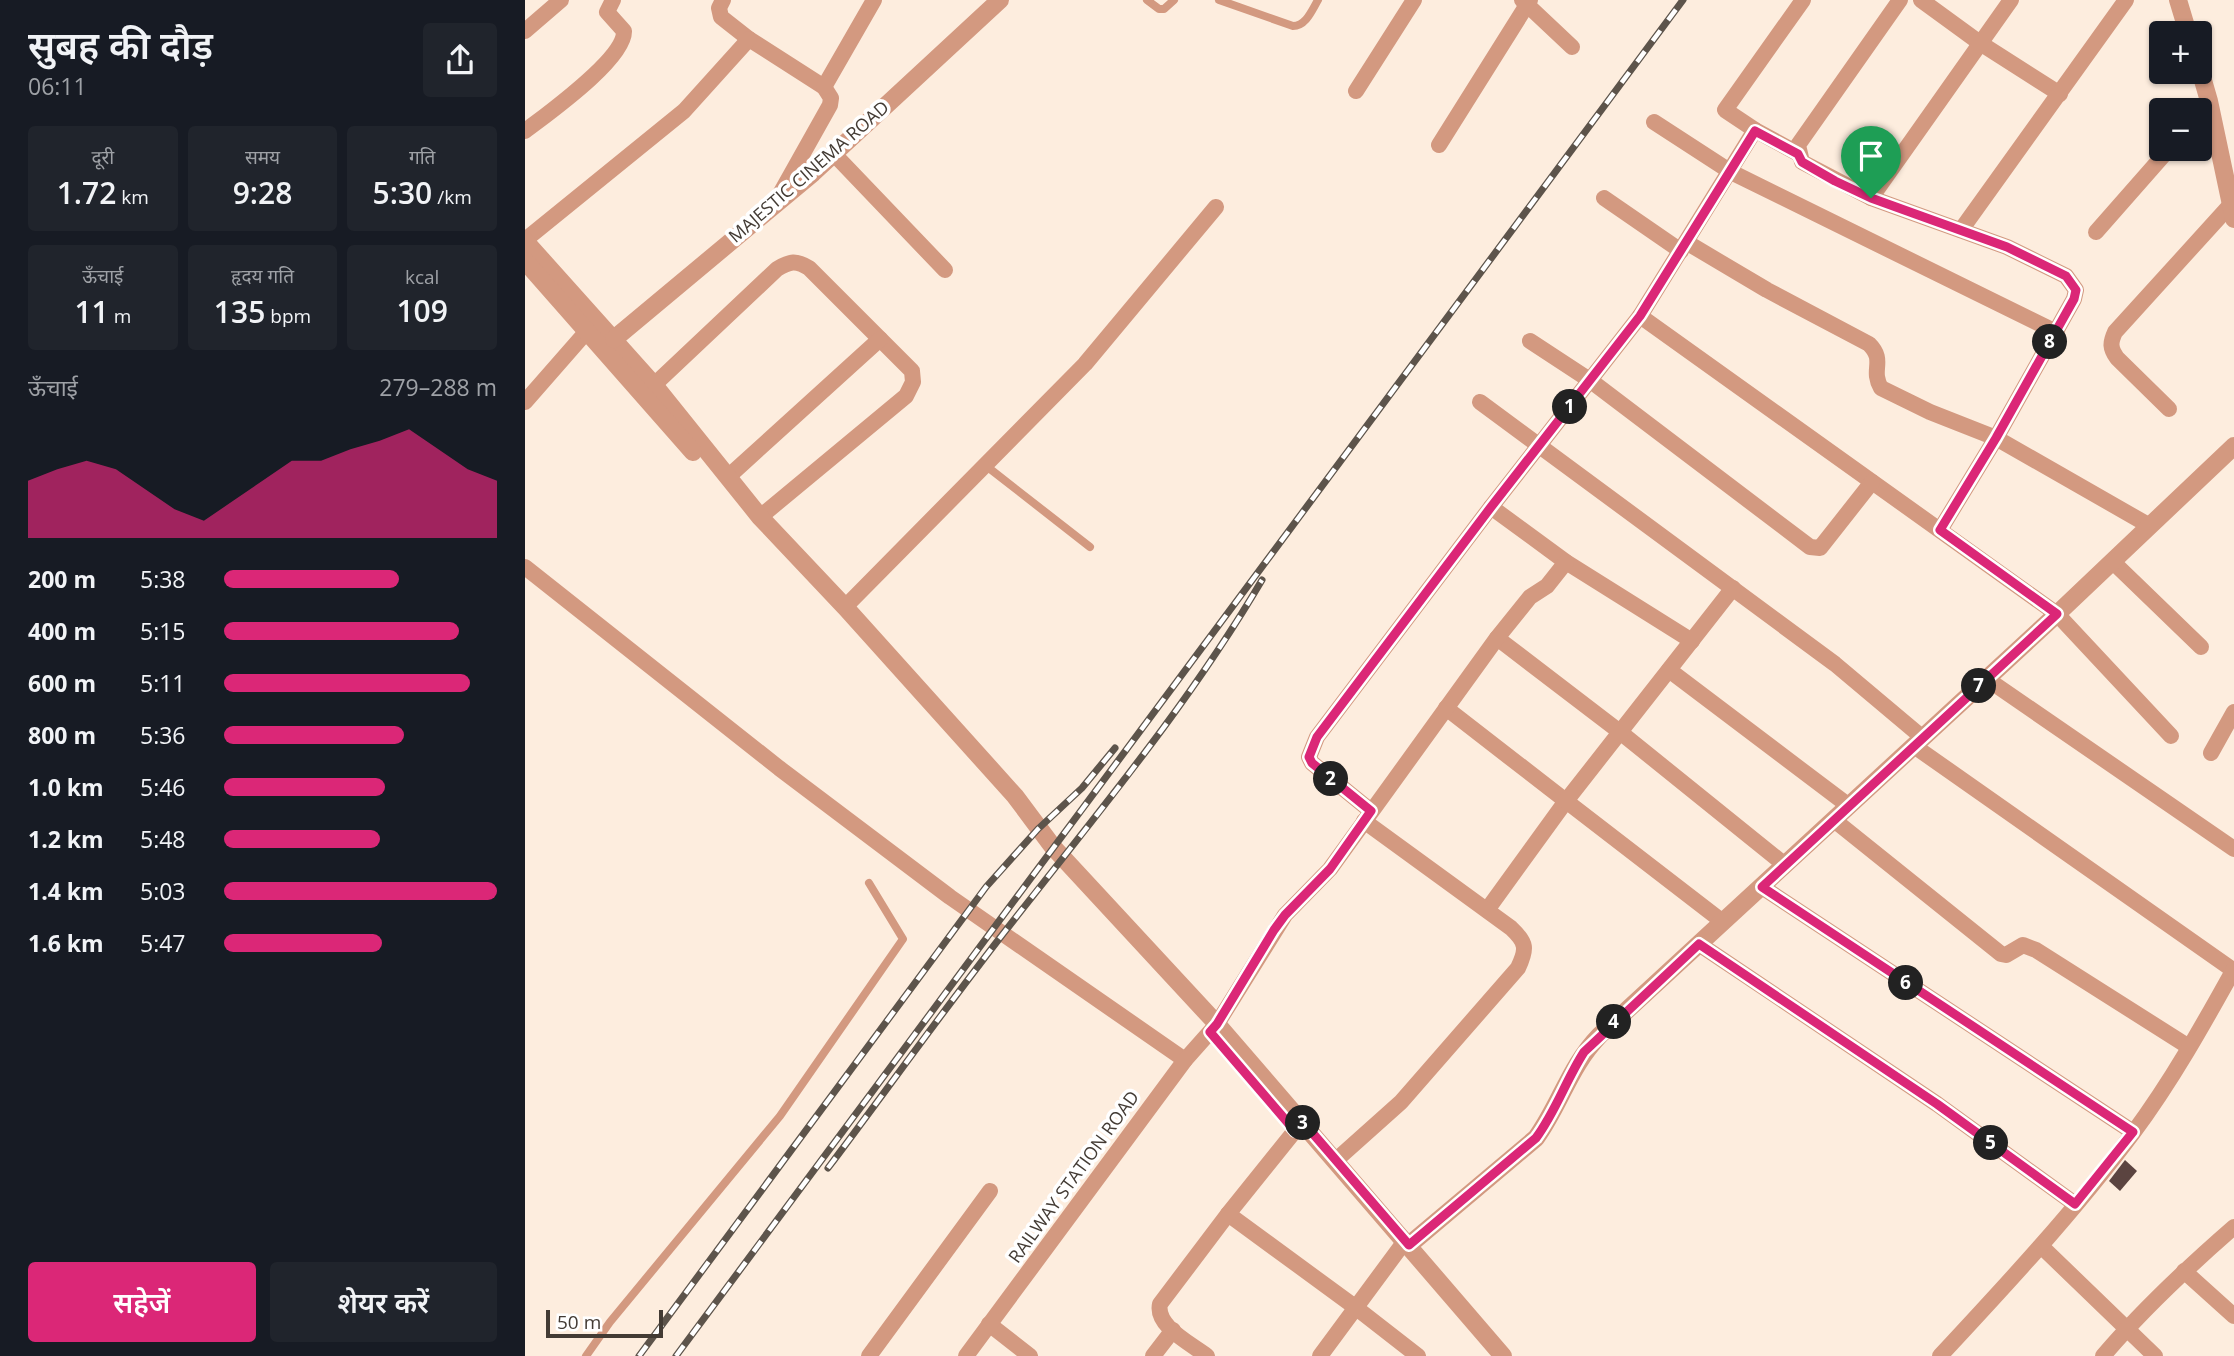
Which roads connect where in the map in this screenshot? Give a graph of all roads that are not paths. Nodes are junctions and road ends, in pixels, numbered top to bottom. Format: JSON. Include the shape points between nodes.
{"nodes":[{"id":1,"x":561,"y":0,"type":"edge"},
{"id":2,"x":613,"y":0,"type":"edge"},
{"id":3,"x":723,"y":0,"type":"edge"},
{"id":4,"x":874,"y":0,"type":"edge"},
{"id":5,"x":1000,"y":0,"type":"edge"},
{"id":6,"x":1147,"y":0,"type":"edge"},
{"id":7,"x":1174,"y":0,"type":"edge"},
{"id":8,"x":1219,"y":0,"type":"edge"},
{"id":9,"x":1318,"y":0,"type":"edge"},
{"id":10,"x":1414,"y":0,"type":"edge"},
{"id":11,"x":1803,"y":0,"type":"edge"},
{"id":12,"x":1900,"y":0,"type":"edge"},
{"id":13,"x":1921,"y":0,"type":"edge"},
{"id":14,"x":2011,"y":0,"type":"edge"},
{"id":15,"x":2126,"y":0,"type":"edge"},
{"id":16,"x":2178,"y":0,"type":"edge"},
{"id":17,"x":1527,"y":1,"type":"edge"},
{"id":18,"x":2184,"y":21,"type":"edge"},
{"id":19,"x":525,"y":31,"type":"edge"},
{"id":20,"x":749,"y":39,"type":"junction"},
{"id":21,"x":1980,"y":43,"type":"junction"},
{"id":22,"x":1571,"y":47,"type":"dead end"},
{"id":23,"x":824,"y":87,"type":"junction"},
{"id":24,"x":1356,"y":91,"type":"dead end"},
{"id":25,"x":2060,"y":94,"type":"junction"},
{"id":26,"x":1654,"y":122,"type":"dead end"},
{"id":27,"x":525,"y":131,"type":"edge"},
{"id":28,"x":1755,"y":131,"type":"junction"},
{"id":29,"x":2212,"y":134,"type":"edge"},
{"id":30,"x":1439,"y":145,"type":"dead end"},
{"id":31,"x":834,"y":154,"type":"junction"},
{"id":32,"x":1798,"y":154,"type":"junction"},
{"id":33,"x":2158,"y":161,"type":"edge"},
{"id":34,"x":1731,"y":172,"type":"junction"},
{"id":35,"x":1604,"y":198,"type":"dead end"},
{"id":36,"x":1871,"y":198,"type":"junction"},
{"id":37,"x":774,"y":205,"type":"junction"},
{"id":38,"x":1216,"y":207,"type":"dead end"},
{"id":39,"x":2233,"y":209,"type":"edge"},
{"id":40,"x":1961,"y":230,"type":"junction"},
{"id":41,"x":2096,"y":232,"type":"dead end"},
{"id":42,"x":525,"y":240,"type":"edge"},
{"id":43,"x":1684,"y":246,"type":"junction"},
{"id":44,"x":525,"y":261,"type":"edge"},
{"id":45,"x":945,"y":270,"type":"dead end"},
{"id":46,"x":1640,"y":316,"type":"junction"},
{"id":47,"x":592,"y":325,"type":"junction"},
{"id":48,"x":2056,"y":332,"type":"junction"},
{"id":49,"x":614,"y":339,"type":"junction"},
{"id":50,"x":880,"y":339,"type":"junction"},
{"id":51,"x":1530,"y":341,"type":"dead end"},
{"id":52,"x":1591,"y":381,"type":"junction"},
{"id":53,"x":654,"y":385,"type":"junction"},
{"id":54,"x":525,"y":402,"type":"edge"},
{"id":55,"x":1480,"y":402,"type":"dead end"},
{"id":56,"x":2169,"y":410,"type":"dead end"},
{"id":57,"x":1996,"y":438,"type":"junction"},
{"id":58,"x":1540,"y":445,"type":"junction"},
{"id":59,"x":2234,"y":446,"type":"edge"},
{"id":60,"x":985,"y":465,"type":"junction"},
{"id":61,"x":729,"y":476,"type":"junction"},
{"id":62,"x":1872,"y":482,"type":"junction"},
{"id":63,"x":1491,"y":507,"type":"junction"},
{"id":64,"x":760,"y":517,"type":"junction"},
{"id":65,"x":2150,"y":526,"type":"junction"},
{"id":66,"x":1940,"y":530,"type":"junction"},
{"id":67,"x":1090,"y":547,"type":"dead end"},
{"id":68,"x":1566,"y":562,"type":"junction"},
{"id":69,"x":2113,"y":562,"type":"junction"},
{"id":70,"x":525,"y":568,"type":"edge"},
{"id":71,"x":1733,"y":588,"type":"junction"},
{"id":72,"x":845,"y":607,"type":"junction"},
{"id":73,"x":2057,"y":614,"type":"junction"},
{"id":74,"x":1497,"y":638,"type":"junction"},
{"id":75,"x":1692,"y":641,"type":"junction"},
{"id":76,"x":2201,"y":647,"type":"dead end"},
{"id":77,"x":1669,"y":670,"type":"junction"},
{"id":78,"x":1987,"y":679,"type":"junction"},
{"id":79,"x":1446,"y":708,"type":"junction"},
{"id":80,"x":2234,"y":712,"type":"edge"},
{"id":81,"x":1621,"y":732,"type":"junction"},
{"id":82,"x":2171,"y":736,"type":"dead end"},
{"id":83,"x":1918,"y":742,"type":"junction"},
{"id":84,"x":2211,"y":753,"type":"dead end"},
{"id":85,"x":1566,"y":801,"type":"junction"},
{"id":86,"x":1849,"y":806,"type":"junction"},
{"id":87,"x":1367,"y":816,"type":"junction"},
{"id":88,"x":1834,"y":820,"type":"junction"},
{"id":89,"x":2234,"y":849,"type":"edge"},
{"id":90,"x":1785,"y":865,"type":"junction"},
{"id":91,"x":869,"y":883,"type":"dead end"},
{"id":92,"x":1762,"y":887,"type":"junction"},
{"id":93,"x":1487,"y":910,"type":"junction"},
{"id":94,"x":1723,"y":922,"type":"junction"},
{"id":95,"x":1699,"y":944,"type":"junction"},
{"id":96,"x":2234,"y":969,"type":"edge"},
{"id":97,"x":1214,"y":1028,"type":"junction"},
{"id":98,"x":2189,"y":1047,"type":"junction"},
{"id":99,"x":1185,"y":1060,"type":"junction"},
{"id":100,"x":1299,"y":1127,"type":"junction"},
{"id":101,"x":2133,"y":1132,"type":"junction"},
{"id":102,"x":1335,"y":1161,"type":"junction"},
{"id":103,"x":990,"y":1191,"type":"dead end"},
{"id":104,"x":2075,"y":1204,"type":"junction"},
{"id":105,"x":1227,"y":1214,"type":"junction"},
{"id":106,"x":2234,"y":1227,"type":"edge"},
{"id":107,"x":1404,"y":1245,"type":"junction"},
{"id":108,"x":2041,"y":1246,"type":"junction"},
{"id":109,"x":2183,"y":1271,"type":"junction"},
{"id":110,"x":1355,"y":1307,"type":"junction"},
{"id":111,"x":2234,"y":1316,"type":"edge"},
{"id":112,"x":989,"y":1325,"type":"junction"},
{"id":113,"x":2126,"y":1328,"type":"junction"},
{"id":114,"x":1173,"y":1330,"type":"junction"},
{"id":115,"x":586,"y":1356,"type":"edge"},
{"id":116,"x":869,"y":1356,"type":"edge"},
{"id":117,"x":966,"y":1356,"type":"edge"},
{"id":118,"x":1030,"y":1356,"type":"edge"},
{"id":119,"x":1153,"y":1356,"type":"edge"},
{"id":120,"x":1206,"y":1356,"type":"edge"},
{"id":121,"x":1320,"y":1356,"type":"edge"},
{"id":122,"x":1418,"y":1356,"type":"edge"},
{"id":123,"x":1488,"y":1356,"type":"edge"},
{"id":124,"x":1503,"y":1356,"type":"edge"},
{"id":125,"x":1940,"y":1356,"type":"edge"},
{"id":126,"x":2103,"y":1356,"type":"edge"},
{"id":127,"x":2155,"y":1356,"type":"edge"}],
"edges":[{"from":1,"to":19,"type":"street"},
{"from":2,"to":27,"type":"street","via":[[607,12],[624,32],[623,43],[581,87]]},
{"from":3,"to":20,"type":"street","via":[[721,17]]},
{"from":4,"to":23,"type":"street"},
{"from":5,"to":31,"type":"street","name":"MAJESTIC CINEMA ROAD"},
{"from":6,"to":7,"type":"lane","via":[[1159,9]]},
{"from":8,"to":9,"type":"lane","via":[[1293,26],[1304,21]]},
{"from":10,"to":24,"type":"street"},
{"from":11,"to":28,"type":"street","via":[[1725,110]]},
{"from":12,"to":32,"type":"street","via":[[1798,145]]},
{"from":13,"to":21,"type":"street"},
{"from":14,"to":21,"type":"street"},
{"from":15,"to":25,"type":"street"},
{"from":16,"to":18,"type":"street"},
{"from":17,"to":22,"type":"street"},
{"from":17,"to":30,"type":"street"},
{"from":20,"to":23,"type":"street"},
{"from":20,"to":42,"type":"street","via":[[684,111]]},
{"from":21,"to":25,"type":"street"},
{"from":21,"to":36,"type":"street"},
{"from":23,"to":37,"type":"street","via":[[830,106]]},
{"from":25,"to":40,"type":"street"},
{"from":26,"to":34,"type":"street"},
{"from":28,"to":32,"type":"street"},
{"from":28,"to":34,"type":"street"},
{"from":29,"to":39,"type":"street"},
{"from":31,"to":37,"type":"street","name":"MAJESTIC CINEMA ROAD"},
{"from":31,"to":45,"type":"street"},
{"from":32,"to":36,"type":"street","via":[[1802,162]]},
{"from":33,"to":41,"type":"street"},
{"from":34,"to":43,"type":"street"},
{"from":34,"to":48,"type":"street"},
{"from":35,"to":43,"type":"street"},
{"from":36,"to":40,"type":"street"},
{"from":37,"to":49,"type":"street","name":"MAJESTIC CINEMA ROAD"},
{"from":38,"to":60,"type":"street","via":[[1085,364]]},
{"from":39,"to":56,"type":"street","via":[[2110,342],[2117,359]]},
{"from":40,"to":48,"type":"street","via":[[2007,247],[2073,283],[2074,299]]},
{"from":42,"to":47,"type":"street"},
{"from":43,"to":46,"type":"street"},
{"from":43,"to":57,"type":"street","via":[[1869,344],[1879,360],[1875,373],[1881,388]]},
{"from":44,"to":47,"type":"street"},
{"from":46,"to":52,"type":"street"},
{"from":46,"to":62,"type":"street"},
{"from":47,"to":49,"type":"street"},
{"from":47,"to":54,"type":"street"},
{"from":47,"to":97,"type":"street","via":[[792,564],[1012,807],[1093,906]]},
{"from":48,"to":57,"type":"street"},
{"from":49,"to":53,"type":"street"},
{"from":50,"to":53,"type":"street","via":[[809,268],[789,262]]},
{"from":50,"to":61,"type":"street"},
{"from":50,"to":64,"type":"street","via":[[912,371],[911,388]]},
{"from":51,"to":52,"type":"street"},
{"from":52,"to":58,"type":"street"},
{"from":52,"to":62,"type":"street","via":[[1815,548],[1823,545]]},
{"from":53,"to":61,"type":"street"},
{"from":55,"to":58,"type":"street"},
{"from":57,"to":65,"type":"street"},
{"from":57,"to":66,"type":"street"},
{"from":58,"to":63,"type":"street"},
{"from":58,"to":71,"type":"street"},
{"from":59,"to":65,"type":"street"},
{"from":60,"to":67,"type":"lane"},
{"from":60,"to":72,"type":"street"},
{"from":61,"to":64,"type":"street"},
{"from":62,"to":66,"type":"street"},
{"from":63,"to":68,"type":"street"},
{"from":63,"to":87,"type":"street","via":[[1311,747],[1312,763]]},
{"from":64,"to":72,"type":"street"},
{"from":65,"to":69,"type":"street"},
{"from":66,"to":73,"type":"street"},
{"from":68,"to":74,"type":"street","name":"RAILWAY STATION ROAD"},
{"from":68,"to":75,"type":"street"},
{"from":69,"to":73,"type":"street"},
{"from":69,"to":76,"type":"street"},
{"from":70,"to":99,"type":"street","via":[[950,897]]},
{"from":71,"to":75,"type":"street"},
{"from":71,"to":83,"type":"street","via":[[1835,664]]},
{"from":72,"to":97,"type":"street"},
{"from":73,"to":78,"type":"street"},
{"from":73,"to":82,"type":"street"},
{"from":74,"to":79,"type":"street","name":"RAILWAY STATION ROAD"},
{"from":74,"to":81,"type":"street"},
{"from":75,"to":77,"type":"street"},
{"from":77,"to":81,"type":"street"},
{"from":77,"to":86,"type":"street"},
{"from":78,"to":83,"type":"street"},
{"from":78,"to":89,"type":"street"},
{"from":79,"to":85,"type":"street"},
{"from":79,"to":87,"type":"street","name":"RAILWAY STATION ROAD"},
{"from":80,"to":84,"type":"street"},
{"from":81,"to":85,"type":"street"},
{"from":81,"to":90,"type":"street"},
{"from":83,"to":86,"type":"street"},
{"from":83,"to":96,"type":"street"},
{"from":85,"to":93,"type":"street"},
{"from":85,"to":94,"type":"street"},
{"from":86,"to":88,"type":"street"},
{"from":87,"to":93,"type":"street"},
{"from":87,"to":97,"type":"street","name":"RAILWAY STATION ROAD","via":[[1330,869],[1274,930]]},
{"from":88,"to":90,"type":"street"},
{"from":88,"to":98,"type":"street","via":[[2001,954],[2023,946],[2036,950]]},
{"from":90,"to":92,"type":"street"},
{"from":91,"to":115,"type":"lane","via":[[903,939],[780,1116]]},
{"from":92,"to":94,"type":"street"},
{"from":92,"to":101,"type":"street"},
{"from":93,"to":102,"type":"street","via":[[1522,937],[1524,955],[1518,968],[1401,1102]]},
{"from":94,"to":95,"type":"street"},
{"from":95,"to":104,"type":"street","via":[[1937,1104]]},
{"from":95,"to":107,"type":"street","via":[[1584,1052],[1536,1138]]},
{"from":96,"to":98,"type":"street"},
{"from":97,"to":99,"type":"street","name":"RAILWAY STATION ROAD"},
{"from":97,"to":100,"type":"street"},
{"from":98,"to":101,"type":"street"},
{"from":99,"to":112,"type":"street","name":"RAILWAY STATION ROAD"},
{"from":100,"to":102,"type":"street"},
{"from":100,"to":105,"type":"street"},
{"from":100,"to":107,"type":"street"},
{"from":101,"to":104,"type":"street"},
{"from":102,"to":107,"type":"street"},
{"from":103,"to":116,"type":"street"},
{"from":104,"to":108,"type":"street"},
{"from":105,"to":110,"type":"street"},
{"from":105,"to":114,"type":"street","via":[[1160,1304],[1158,1312]]},
{"from":106,"to":109,"type":"street"},
{"from":107,"to":110,"type":"street"},
{"from":107,"to":123,"type":"street"},
{"from":107,"to":124,"type":"street"},
{"from":108,"to":113,"type":"street"},
{"from":108,"to":125,"type":"street"},
{"from":109,"to":111,"type":"street"},
{"from":109,"to":113,"type":"street"},
{"from":110,"to":121,"type":"street"},
{"from":110,"to":122,"type":"street"},
{"from":112,"to":117,"type":"street","name":"RAILWAY STATION ROAD"},
{"from":112,"to":118,"type":"street"},
{"from":113,"to":126,"type":"street"},
{"from":113,"to":127,"type":"street"},
{"from":114,"to":119,"type":"street"},
{"from":114,"to":120,"type":"street"}]}
